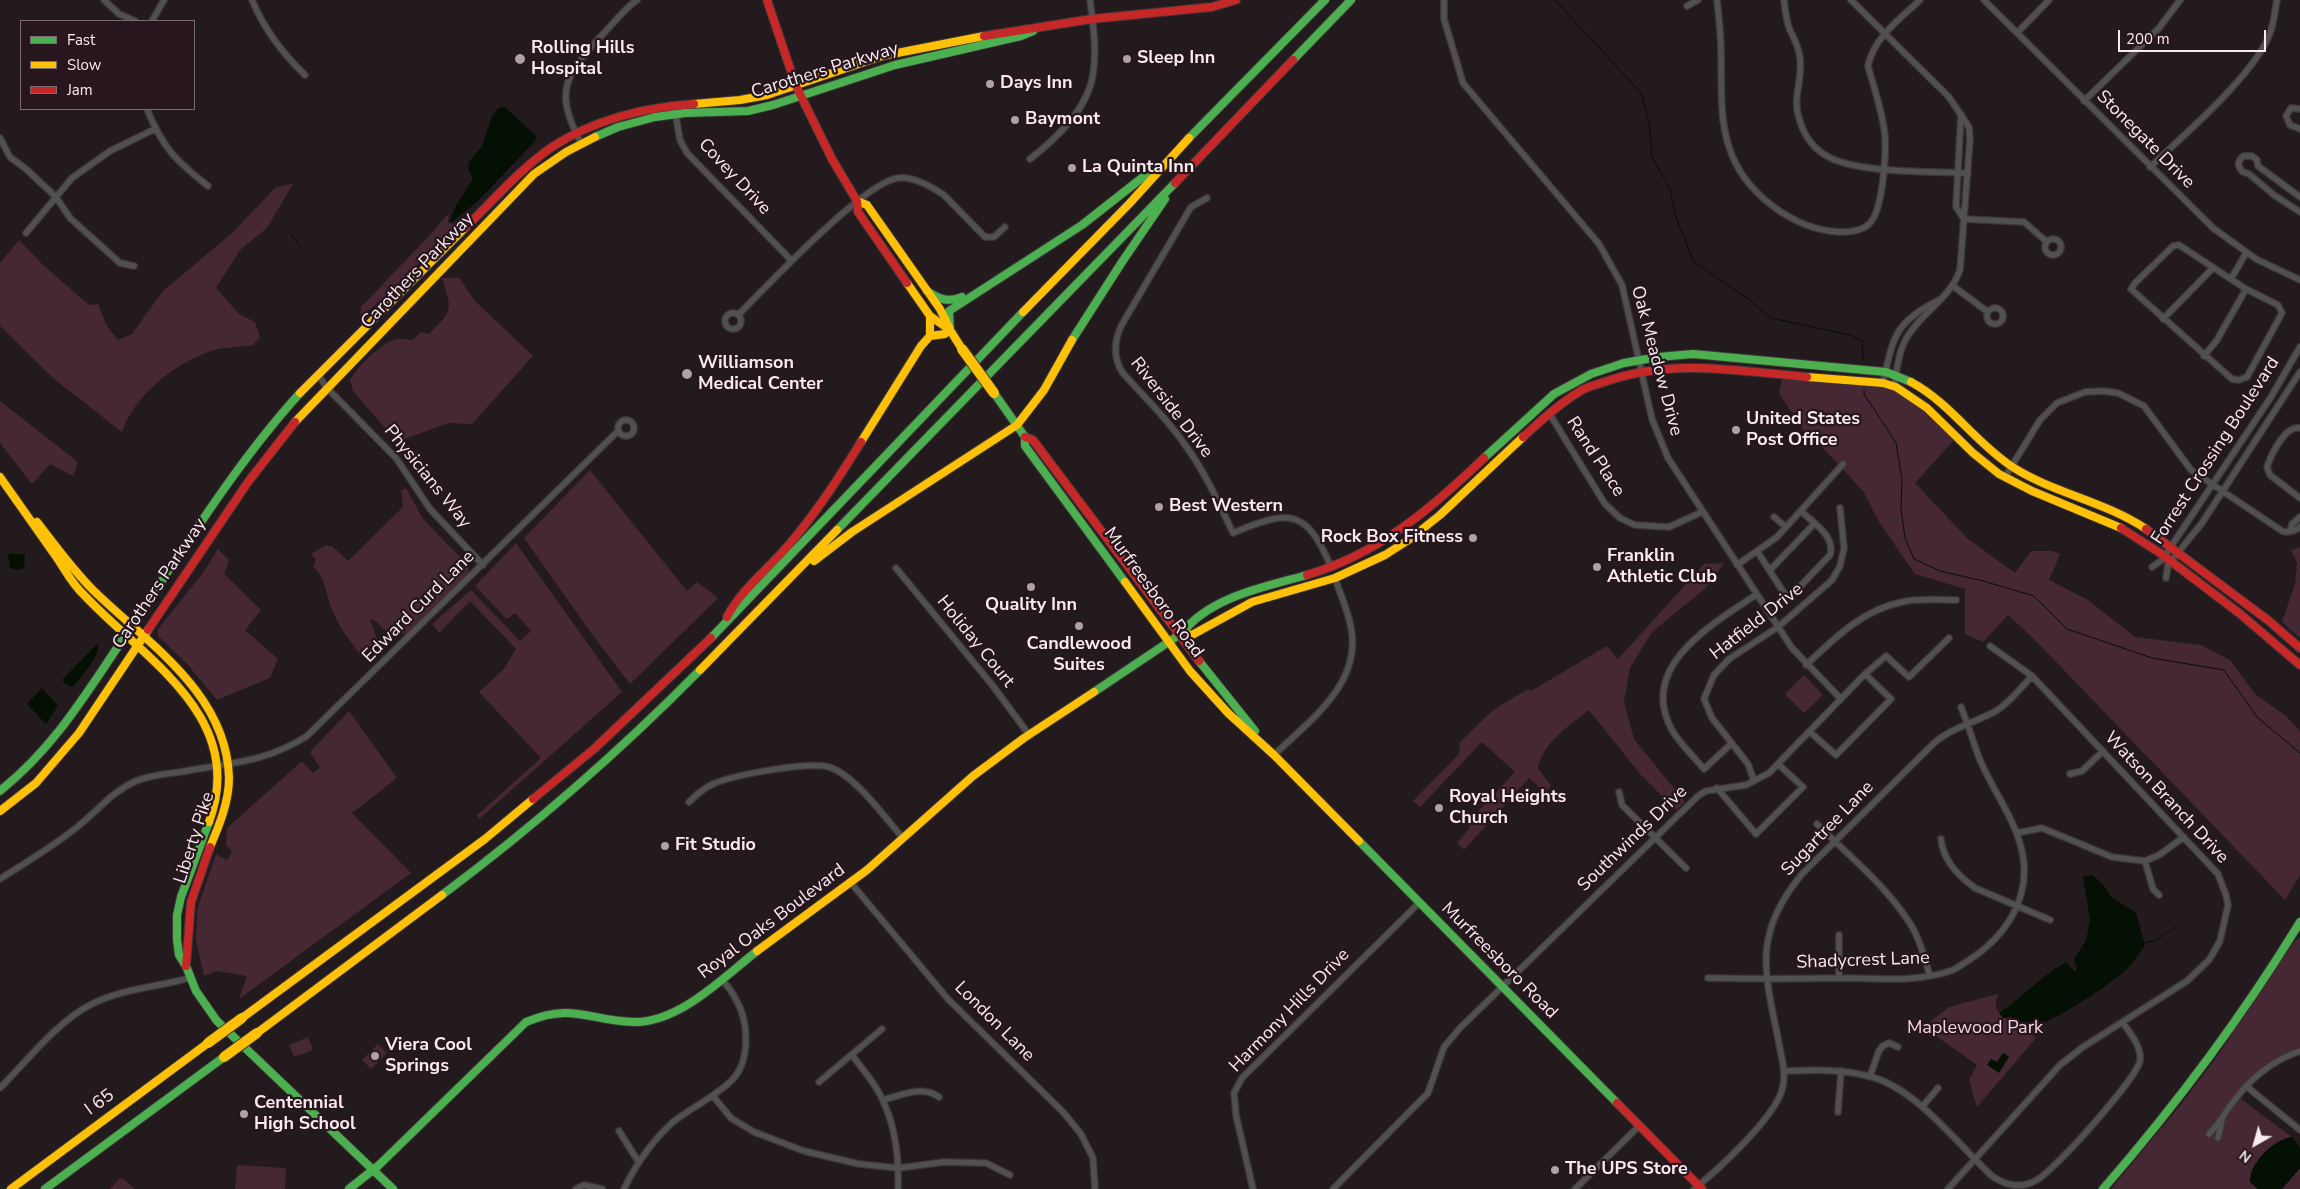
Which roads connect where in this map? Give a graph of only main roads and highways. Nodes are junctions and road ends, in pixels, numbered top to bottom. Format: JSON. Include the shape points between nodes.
{"nodes":[{"id":1,"x":767,"y":0,"type":"edge"},
{"id":2,"x":1236,"y":0,"type":"edge"},
{"id":3,"x":1324,"y":0,"type":"edge"},
{"id":4,"x":1351,"y":0,"type":"edge"},
{"id":5,"x":1042,"y":27,"type":"junction"},
{"id":6,"x":929,"y":46,"type":"junction"},
{"id":7,"x":932,"y":57,"type":"junction"},
{"id":8,"x":796,"y":86,"type":"junction"},
{"id":9,"x":801,"y":97,"type":"junction"},
{"id":10,"x":675,"y":109,"type":"junction"},
{"id":11,"x":578,"y":137,"type":"junction"},
{"id":12,"x":1184,"y":143,"type":"junction"},
{"id":13,"x":1194,"y":162,"type":"junction"},
{"id":14,"x":857,"y":201,"type":"junction"},
{"id":15,"x":927,"y":291,"type":"junction"},
{"id":16,"x":973,"y":294,"type":"junction"},
{"id":17,"x":930,"y":316,"type":"junction"},
{"id":18,"x":950,"y":330,"type":"junction"},
{"id":19,"x":930,"y":336,"type":"junction"},
{"id":20,"x":1017,"y":425,"type":"junction"},
{"id":21,"x":1025,"y":437,"type":"junction"},
{"id":22,"x":0,"y":476,"type":"edge"},
{"id":23,"x":1331,"y":567,"type":"junction"},
{"id":24,"x":1335,"y":578,"type":"junction"},
{"id":25,"x":746,"y":625,"type":"junction"},
{"id":26,"x":132,"y":626,"type":"junction"},
{"id":27,"x":719,"y":630,"type":"junction"},
{"id":28,"x":1181,"y":634,"type":"junction"},
{"id":29,"x":125,"y":637,"type":"junction"},
{"id":30,"x":144,"y":638,"type":"junction"},
{"id":31,"x":1168,"y":642,"type":"junction"},
{"id":32,"x":137,"y":648,"type":"junction"},
{"id":33,"x":2300,"y":648,"type":"edge"},
{"id":34,"x":2300,"y":666,"type":"edge"},
{"id":35,"x":1274,"y":755,"type":"junction"},
{"id":36,"x":0,"y":792,"type":"edge"},
{"id":37,"x":0,"y":811,"type":"edge"},
{"id":38,"x":200,"y":844,"type":"junction"},
{"id":39,"x":210,"y":848,"type":"junction"},
{"id":40,"x":2300,"y":922,"type":"edge"},
{"id":41,"x":186,"y":966,"type":"junction"},
{"id":42,"x":373,"y":1170,"type":"junction"},
{"id":43,"x":1698,"y":1188,"type":"edge"},
{"id":44,"x":11,"y":1189,"type":"edge"},
{"id":45,"x":45,"y":1189,"type":"edge"},
{"id":46,"x":349,"y":1189,"type":"edge"},
{"id":47,"x":358,"y":1189,"type":"edge"},
{"id":48,"x":393,"y":1189,"type":"edge"},
{"id":49,"x":2104,"y":1189,"type":"edge"}],
"edges":[{"from":1,"to":8,"type":"main road","name":"Murfreesboro Road"},
{"from":2,"to":5,"type":"main road","name":"Carothers Parkway","via":[[1212,7]]},
{"from":3,"to":12,"type":"main road","number":"I 65"},
{"from":4,"to":13,"type":"main road","number":"I 65"},
{"from":5,"to":6,"type":"main road","name":"Carothers Parkway"},
{"from":5,"to":7,"type":"main road","name":"Carothers Parkway","via":[[1021,36]]},
{"from":6,"to":7,"type":"main road"},
{"from":6,"to":8,"type":"main road","name":"Carothers Parkway","via":[[882,56]]},
{"from":7,"to":9,"type":"main road","name":"Carothers Parkway","via":[[876,70]]},
{"from":8,"to":9,"type":"main road","name":"Murfreesboro Road"},
{"from":8,"to":10,"type":"main road","name":"Carothers Parkway","via":[[752,99]]},
{"from":9,"to":10,"type":"main road","name":"Carothers Parkway","via":[[744,111]]},
{"from":9,"to":14,"type":"main road","name":"Murfreesboro Road","via":[[832,160]]},
{"from":10,"to":11,"type":"main road","name":"Carothers Parkway","via":[[619,117]]},
{"from":11,"to":26,"type":"main road","name":"Carothers Parkway","via":[[551,148],[523,171],[315,377],[254,448]]},
{"from":11,"to":30,"type":"main road","name":"Carothers Parkway","via":[[534,174],[299,416],[252,476]]},
{"from":12,"to":16,"type":"main road","via":[[1082,226]]},
{"from":12,"to":27,"type":"main road","number":"I 65"},
{"from":13,"to":20,"type":"main road","via":[[1141,231],[1031,411]]},
{"from":13,"to":25,"type":"main road","number":"I 65"},
{"from":14,"to":15,"type":"main road","name":"Murfreesboro Road","via":[[867,205]]},
{"from":14,"to":17,"type":"main road","name":"Murfreesboro Road","via":[[861,218]]},
{"from":15,"to":16,"type":"main road","via":[[948,302]]},
{"from":15,"to":18,"type":"main road","name":"Murfreesboro Road"},
{"from":16,"to":18,"type":"main road","via":[[949,311]]},
{"from":17,"to":18,"type":"main road","name":"Murfreesboro Road"},
{"from":17,"to":19,"type":"main road"},
{"from":18,"to":19,"type":"main road"},
{"from":18,"to":20,"type":"main road","name":"Murfreesboro Road","bridge":true},
{"from":19,"to":27,"type":"main road","via":[[832,489],[787,547],[734,604]]},
{"from":20,"to":21,"type":"main road","name":"Murfreesboro Road"},
{"from":20,"to":25,"type":"main road","via":[[852,532],[813,562]]},
{"from":21,"to":28,"type":"main road","name":"Murfreesboro Road","via":[[1033,440]]},
{"from":21,"to":31,"type":"main road","name":"Murfreesboro Road","via":[[1026,446]]},
{"from":22,"to":26,"type":"main road","name":"Liberty Pike","via":[[79,576]]},
{"from":22,"to":29,"type":"main road","name":"Liberty Pike","via":[[82,594]]},
{"from":23,"to":24,"type":"main road"},
{"from":23,"to":28,"type":"main road","via":[[1276,582],[1226,601],[1186,625]]},
{"from":23,"to":33,"type":"main road","via":[[1379,545],[1414,522],[1560,390],[1594,372],[1638,359],[1693,354],[1886,372],[1911,380],[1926,389],[1983,445],[2011,467],[2144,527],[2268,619]]},
{"from":24,"to":28,"type":"main road","via":[[1267,596],[1192,635]]},
{"from":24,"to":34,"type":"main road","via":[[1364,566],[1410,539],[1440,516],[1549,413],[1584,389],[1618,375],[1641,370],[1694,367],[1883,383],[1918,399],[1975,455],[2005,477],[2040,496],[2116,525],[2142,540],[2264,632]]},
{"from":25,"to":45,"type":"main road","number":"I 65","bridge":true,"via":[[642,730],[495,855]]},
{"from":26,"to":29,"type":"main road","name":"Carothers Parkway"},
{"from":26,"to":30,"type":"main road","name":"Liberty Pike"},
{"from":27,"to":44,"type":"main road","name":"I 65","number":"I 65","bridge":true,"via":[[601,742],[485,839]]},
{"from":28,"to":31,"type":"main road","name":"Royal Oaks Boulevard"},
{"from":28,"to":35,"type":"main road","name":"Murfreesboro Road"},
{"from":29,"to":32,"type":"main road","name":"Liberty Pike"},
{"from":29,"to":36,"type":"main road","name":"Carothers Parkway","via":[[46,751]]},
{"from":30,"to":32,"type":"main road","name":"Carothers Parkway"},
{"from":30,"to":39,"type":"main road","name":"Liberty Pike","via":[[207,702],[218,725],[229,778],[225,808]]},
{"from":31,"to":35,"type":"main road","name":"Murfreesboro Road","via":[[1208,693]]},
{"from":31,"to":42,"type":"main road","name":"Royal Oaks Boulevard","via":[[974,775],[851,884],[687,1005],[655,1020],[634,1024],[567,1011],[536,1017],[516,1030]]},
{"from":32,"to":37,"type":"main road","name":"Carothers Parkway","via":[[51,769]]},
{"from":32,"to":38,"type":"main road","name":"Liberty Pike","via":[[192,702],[208,730],[217,765],[216,796]]},
{"from":35,"to":43,"type":"main road","name":"Murfreesboro Road"},
{"from":38,"to":39,"type":"main road"},
{"from":38,"to":41,"type":"main road","name":"Liberty Pike","via":[[177,914],[179,956]]},
{"from":39,"to":41,"type":"main road","name":"Liberty Pike","via":[[191,903]]},
{"from":40,"to":49,"type":"main road","via":[[2209,1059]]},
{"from":41,"to":42,"type":"main road","name":"Liberty Pike","via":[[205,1006],[217,1021]]},
{"from":42,"to":46,"type":"main road"},
{"from":42,"to":47,"type":"main road"},
{"from":42,"to":48,"type":"main road","name":"Liberty Pike"}]}
